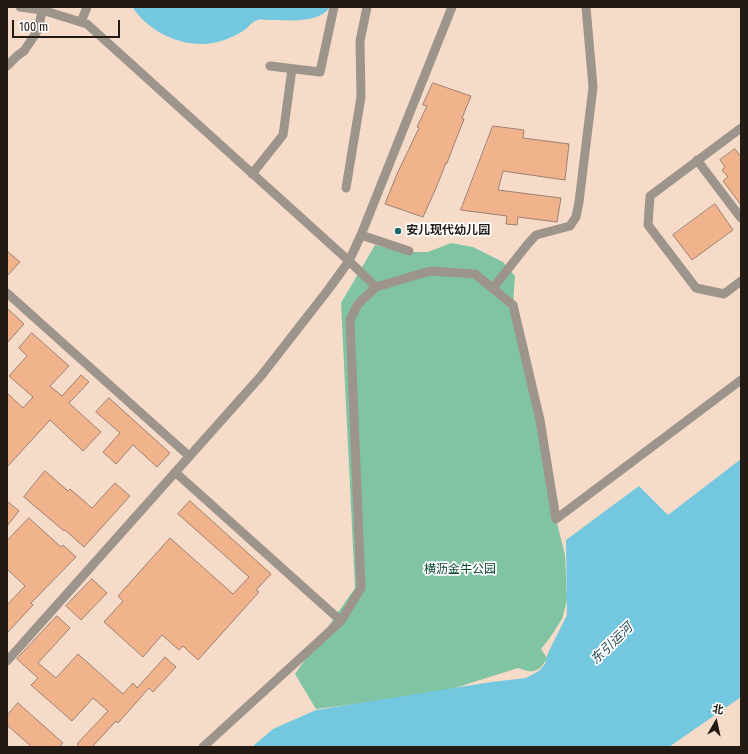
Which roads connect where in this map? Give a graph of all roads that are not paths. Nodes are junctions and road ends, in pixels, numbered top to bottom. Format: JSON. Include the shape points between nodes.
{"nodes":[{"id":1,"x":20,"y":7,"type":"edge"},
{"id":2,"x":87,"y":7,"type":"edge"},
{"id":3,"x":334,"y":7,"type":"edge"},
{"id":4,"x":367,"y":7,"type":"edge"},
{"id":5,"x":452,"y":7,"type":"edge"},
{"id":6,"x":586,"y":7,"type":"edge"},
{"id":7,"x":42,"y":9,"type":"edge"},
{"id":8,"x":81,"y":22,"type":"junction"},
{"id":9,"x":7,"y":66,"type":"edge"},
{"id":10,"x":270,"y":66,"type":"dead end"},
{"id":11,"x":292,"y":69,"type":"junction"},
{"id":12,"x":741,"y":128,"type":"edge"},
{"id":13,"x":697,"y":160,"type":"junction"},
{"id":14,"x":252,"y":174,"type":"junction"},
{"id":15,"x":346,"y":188,"type":"dead end"},
{"id":16,"x":741,"y":218,"type":"edge"},
{"id":17,"x":361,"y":235,"type":"junction"},
{"id":18,"x":409,"y":251,"type":"dead end"},
{"id":19,"x":349,"y":261,"type":"junction"},
{"id":20,"x":741,"y":281,"type":"edge"},
{"id":21,"x":376,"y":287,"type":"junction"},
{"id":22,"x":493,"y":288,"type":"junction"},
{"id":23,"x":7,"y":293,"type":"edge"},
{"id":24,"x":741,"y":380,"type":"edge"},
{"id":25,"x":189,"y":456,"type":"junction"},
{"id":26,"x":175,"y":472,"type":"junction"},
{"id":27,"x":341,"y":621,"type":"junction"},
{"id":28,"x":7,"y":661,"type":"edge"},
{"id":29,"x":203,"y":747,"type":"edge"}],
"edges":[{"from":1,"to":7,"type":"street"},
{"from":2,"to":8,"type":"street"},
{"from":3,"to":11,"type":"street","via":[[320,72]]},
{"from":4,"to":15,"type":"street","via":[[360,41],[361,98]]},
{"from":5,"to":17,"type":"street"},
{"from":6,"to":22,"type":"street","via":[[593,87],[576,217],[570,226],[536,235]]},
{"from":7,"to":8,"type":"street"},
{"from":7,"to":9,"type":"street","via":[[38,30],[24,51]]},
{"from":8,"to":14,"type":"street","via":[[87,24]]},
{"from":10,"to":11,"type":"street"},
{"from":11,"to":14,"type":"street","via":[[284,135]]},
{"from":12,"to":13,"type":"street"},
{"from":13,"to":16,"type":"street"},
{"from":13,"to":20,"type":"street","via":[[650,196],[648,225],[696,288],[724,294]]},
{"from":14,"to":19,"type":"street"},
{"from":17,"to":18,"type":"street"},
{"from":17,"to":19,"type":"street"},
{"from":19,"to":21,"type":"street"},
{"from":19,"to":25,"type":"street","via":[[261,376]]},
{"from":21,"to":22,"type":"street","via":[[430,271],[476,274]]},
{"from":21,"to":27,"type":"street","via":[[358,304],[350,320],[361,588]]},
{"from":22,"to":24,"type":"street","via":[[513,304],[540,420],[556,519]]},
{"from":23,"to":25,"type":"street"},
{"from":25,"to":26,"type":"street"},
{"from":26,"to":27,"type":"street"},
{"from":26,"to":28,"type":"street"},
{"from":27,"to":29,"type":"street"}]}
